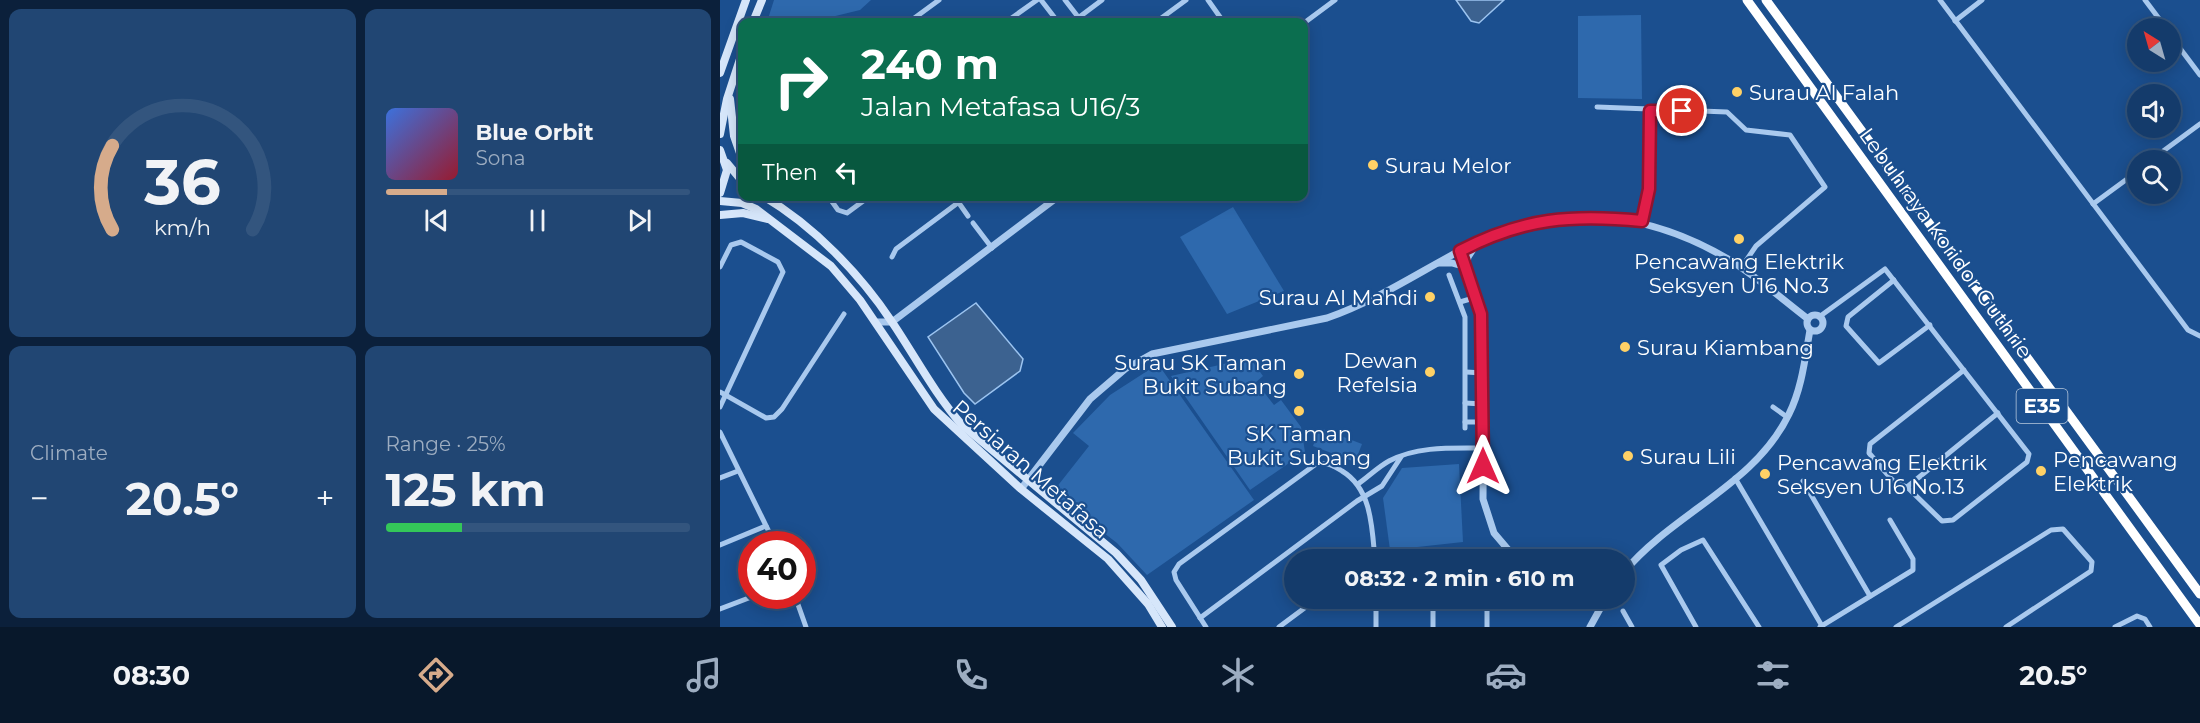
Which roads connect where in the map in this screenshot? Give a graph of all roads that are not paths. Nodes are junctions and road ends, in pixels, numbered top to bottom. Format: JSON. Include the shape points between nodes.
{"nodes":[{"id":1,"x":746,"y":0,"type":"edge"},
{"id":2,"x":762,"y":0,"type":"edge"},
{"id":3,"x":939,"y":0,"type":"edge"},
{"id":4,"x":1039,"y":0,"type":"edge"},
{"id":5,"x":1065,"y":0,"type":"edge"},
{"id":6,"x":1102,"y":0,"type":"edge"},
{"id":7,"x":1186,"y":0,"type":"edge"},
{"id":8,"x":1208,"y":0,"type":"edge"},
{"id":9,"x":1335,"y":0,"type":"edge"},
{"id":10,"x":1747,"y":0,"type":"edge"},
{"id":11,"x":1766,"y":0,"type":"edge"},
{"id":12,"x":1940,"y":0,"type":"edge"},
{"id":13,"x":1982,"y":0,"type":"edge"},
{"id":14,"x":2145,"y":0,"type":"edge"},
{"id":15,"x":1220,"y":17,"type":"dead end"},
{"id":16,"x":740,"y":18,"type":"edge"},
{"id":17,"x":755,"y":18,"type":"edge"},
{"id":18,"x":914,"y":18,"type":"edge"},
{"id":19,"x":1012,"y":18,"type":"edge"},
{"id":20,"x":1055,"y":18,"type":"edge"},
{"id":21,"x":1078,"y":18,"type":"edge"},
{"id":22,"x":1082,"y":18,"type":"edge"},
{"id":23,"x":1161,"y":18,"type":"edge"},
{"id":24,"x":2158,"y":18,"type":"edge"},
{"id":25,"x":1308,"y":21,"type":"edge"},
{"id":26,"x":1955,"y":21,"type":"junction"},
{"id":27,"x":738,"y":24,"type":"edge"},
{"id":28,"x":2181,"y":50,"type":"edge"},
{"id":29,"x":738,"y":68,"type":"edge"},
{"id":30,"x":720,"y":73,"type":"edge"},
{"id":31,"x":2200,"y":75,"type":"edge"},
{"id":32,"x":730,"y":91,"type":"junction"},
{"id":33,"x":1598,"y":107,"type":"dead end"},
{"id":34,"x":1650,"y":111,"type":"junction"},
{"id":35,"x":2200,"y":124,"type":"edge"},
{"id":36,"x":720,"y":134,"type":"edge"},
{"id":37,"x":738,"y":148,"type":"edge"},
{"id":38,"x":720,"y":150,"type":"edge"},
{"id":39,"x":2165,"y":150,"type":"edge"},
{"id":40,"x":726,"y":162,"type":"junction"},
{"id":41,"x":738,"y":176,"type":"edge"},
{"id":42,"x":2127,"y":179,"type":"edge"},
{"id":43,"x":720,"y":193,"type":"edge"},
{"id":44,"x":720,"y":201,"type":"edge"},
{"id":45,"x":772,"y":201,"type":"edge"},
{"id":46,"x":774,"y":201,"type":"edge"},
{"id":47,"x":832,"y":201,"type":"edge"},
{"id":48,"x":864,"y":201,"type":"edge"},
{"id":49,"x":960,"y":201,"type":"edge"},
{"id":50,"x":1053,"y":201,"type":"edge"},
{"id":51,"x":958,"y":203,"type":"junction"},
{"id":52,"x":776,"y":204,"type":"junction"},
{"id":53,"x":2093,"y":204,"type":"junction"},
{"id":54,"x":720,"y":215,"type":"edge"},
{"id":55,"x":968,"y":216,"type":"dead end"},
{"id":56,"x":772,"y":220,"type":"junction"},
{"id":57,"x":1642,"y":221,"type":"junction"},
{"id":58,"x":974,"y":223,"type":"dead end"},
{"id":59,"x":1479,"y":241,"type":"junction"},
{"id":60,"x":992,"y":248,"type":"junction"},
{"id":61,"x":1460,"y":251,"type":"junction"},
{"id":62,"x":892,"y":257,"type":"dead end"},
{"id":63,"x":1437,"y":263,"type":"junction"},
{"id":64,"x":720,"y":267,"type":"edge"},
{"id":65,"x":1466,"y":267,"type":"junction"},
{"id":66,"x":1741,"y":268,"type":"junction"},
{"id":67,"x":1449,"y":275,"type":"dead end"},
{"id":68,"x":1894,"y":280,"type":"junction"},
{"id":69,"x":1477,"y":297,"type":"junction"},
{"id":70,"x":1460,"y":302,"type":"junction"},
{"id":71,"x":844,"y":314,"type":"dead end"},
{"id":72,"x":1819,"y":317,"type":"junction"},
{"id":73,"x":1808,"y":319,"type":"junction"},
{"id":74,"x":876,"y":322,"type":"junction"},
{"id":75,"x":892,"y":322,"type":"junction"},
{"id":76,"x":1930,"y":325,"type":"junction"},
{"id":77,"x":1810,"y":330,"type":"junction"},
{"id":78,"x":886,"y":336,"type":"junction"},
{"id":79,"x":2200,"y":336,"type":"edge"},
{"id":80,"x":1964,"y":370,"type":"junction"},
{"id":81,"x":1467,"y":372,"type":"junction"},
{"id":82,"x":1483,"y":373,"type":"junction"},
{"id":83,"x":723,"y":394,"type":"edge"},
{"id":84,"x":1466,"y":403,"type":"junction"},
{"id":85,"x":1483,"y":404,"type":"junction"},
{"id":86,"x":720,"y":407,"type":"edge"},
{"id":87,"x":1773,"y":407,"type":"dead end"},
{"id":88,"x":1998,"y":413,"type":"junction"},
{"id":89,"x":1787,"y":417,"type":"junction"},
{"id":90,"x":1483,"y":422,"type":"junction"},
{"id":91,"x":720,"y":432,"type":"edge"},
{"id":92,"x":1483,"y":448,"type":"junction"},
{"id":93,"x":1401,"y":457,"type":"junction"},
{"id":94,"x":738,"y":471,"type":"junction"},
{"id":95,"x":1372,"y":474,"type":"junction"},
{"id":96,"x":720,"y":478,"type":"edge"},
{"id":97,"x":1735,"y":478,"type":"junction"},
{"id":98,"x":1029,"y":480,"type":"junction"},
{"id":99,"x":1803,"y":481,"type":"dead end"},
{"id":100,"x":1358,"y":484,"type":"junction"},
{"id":101,"x":1382,"y":486,"type":"junction"},
{"id":102,"x":1907,"y":487,"type":"junction"},
{"id":103,"x":1021,"y":489,"type":"junction"},
{"id":104,"x":1364,"y":496,"type":"junction"},
{"id":105,"x":1890,"y":520,"type":"dead end"},
{"id":106,"x":766,"y":526,"type":"junction"},
{"id":107,"x":768,"y":531,"type":"edge"},
{"id":108,"x":720,"y":545,"type":"edge"},
{"id":109,"x":1374,"y":549,"type":"edge"},
{"id":110,"x":1508,"y":549,"type":"edge"},
{"id":111,"x":1635,"y":561,"type":"edge"},
{"id":112,"x":2200,"y":594,"type":"edge"},
{"id":113,"x":1870,"y":596,"type":"junction"},
{"id":114,"x":738,"y":602,"type":"edge"},
{"id":115,"x":720,"y":609,"type":"edge"},
{"id":116,"x":800,"y":609,"type":"edge"},
{"id":117,"x":1303,"y":609,"type":"edge"},
{"id":118,"x":1376,"y":609,"type":"edge"},
{"id":119,"x":1433,"y":609,"type":"edge"},
{"id":120,"x":1487,"y":609,"type":"edge"},
{"id":121,"x":1600,"y":609,"type":"edge"},
{"id":122,"x":1623,"y":611,"type":"dead end"},
{"id":123,"x":1200,"y":618,"type":"junction"},
{"id":124,"x":2200,"y":625,"type":"edge"},
{"id":125,"x":1821,"y":626,"type":"edge"},
{"id":126,"x":806,"y":627,"type":"edge"},
{"id":127,"x":1162,"y":627,"type":"edge"},
{"id":128,"x":1172,"y":627,"type":"edge"},
{"id":129,"x":1206,"y":627,"type":"edge"},
{"id":130,"x":1279,"y":627,"type":"edge"},
{"id":131,"x":1376,"y":627,"type":"edge"},
{"id":132,"x":1433,"y":627,"type":"edge"},
{"id":133,"x":1487,"y":627,"type":"edge"},
{"id":134,"x":1590,"y":627,"type":"edge"},
{"id":135,"x":1632,"y":627,"type":"edge"},
{"id":136,"x":1696,"y":627,"type":"edge"},
{"id":137,"x":1759,"y":627,"type":"edge"},
{"id":138,"x":1896,"y":627,"type":"edge"},
{"id":139,"x":2006,"y":627,"type":"edge"},
{"id":140,"x":2115,"y":627,"type":"edge"},
{"id":141,"x":2151,"y":627,"type":"edge"}],
"edges":[{"from":1,"to":16,"type":"main road"},
{"from":2,"to":17,"type":"main road"},
{"from":3,"to":18,"type":"street"},
{"from":4,"to":19,"type":"street"},
{"from":4,"to":20,"type":"street"},
{"from":5,"to":21,"type":"street"},
{"from":6,"to":22,"type":"street"},
{"from":7,"to":23,"type":"street"},
{"from":8,"to":15,"type":"street"},
{"from":9,"to":25,"type":"street"},
{"from":10,"to":124,"type":"highway","name":"Lebuhraya Koridor Guthrie","number":"E35"},
{"from":11,"to":112,"type":"highway","name":"Lebuhraya Koridor Guthrie","number":"E35"},
{"from":12,"to":26,"type":"street"},
{"from":13,"to":26,"type":"street"},
{"from":14,"to":24,"type":"street"},
{"from":26,"to":53,"type":"street"},
{"from":27,"to":30,"type":"main road"},
{"from":28,"to":31,"type":"street"},
{"from":29,"to":32,"type":"main road"},
{"from":32,"to":36,"type":"main road"},
{"from":32,"to":37,"type":"main road"},
{"from":33,"to":34,"type":"street"},
{"from":34,"to":57,"type":"street","via":[[1649,189]]},
{"from":34,"to":66,"type":"street","via":[[1727,112],[1743,129],[1787,134],[1825,184],[1823,192],[1756,246]]},
{"from":35,"to":39,"type":"street"},
{"from":38,"to":40,"type":"main road"},
{"from":40,"to":41,"type":"main road"},
{"from":40,"to":43,"type":"main road","via":[[726,182]]},
{"from":42,"to":53,"type":"street"},
{"from":44,"to":56,"type":"main road","name":"Persiaran Metafasa","via":[[742,203]]},
{"from":45,"to":52,"type":"main road","name":"Persiaran Metafasa"},
{"from":46,"to":52,"type":"main road"},
{"from":47,"to":48,"type":"street","via":[[841,213],[850,212]]},
{"from":49,"to":51,"type":"street"},
{"from":50,"to":60,"type":"street"},
{"from":51,"to":55,"type":"street"},
{"from":51,"to":62,"type":"street","via":[[896,249]]},
{"from":52,"to":75,"type":"main road","name":"Persiaran Metafasa","via":[[826,244]]},
{"from":53,"to":79,"type":"street","via":[[2188,330]]},
{"from":54,"to":56,"type":"main road","via":[[743,213]]},
{"from":56,"to":74,"type":"main road","name":"Persiaran Metafasa","via":[[831,266]]},
{"from":57,"to":59,"type":"street","via":[[1578,216],[1538,220]]},
{"from":57,"to":66,"type":"street","via":[[1680,235]]},
{"from":58,"to":60,"type":"street"},
{"from":59,"to":61,"type":"street"},
{"from":59,"to":65,"type":"street"},
{"from":60,"to":75,"type":"street"},
{"from":61,"to":63,"type":"street"},
{"from":61,"to":65,"type":"street"},
{"from":63,"to":65,"type":"street"},
{"from":63,"to":98,"type":"street","via":[[1354,309],[1327,318],[1152,354],[1125,369],[1090,399]]},
{"from":64,"to":83,"type":"street","via":[[731,245],[741,242],[783,268]]},
{"from":65,"to":69,"type":"street"},
{"from":66,"to":73,"type":"street"},
{"from":67,"to":70,"type":"street"},
{"from":68,"to":72,"type":"street","via":[[1885,269]]},
{"from":68,"to":76,"type":"street"},
{"from":68,"to":76,"type":"street","via":[[1848,317],[1846,326],[1876,362],[1882,363]]},
{"from":69,"to":70,"type":"street"},
{"from":69,"to":82,"type":"street","via":[[1483,333]]},
{"from":70,"to":81,"type":"street","via":[[1465,317]]},
{"from":71,"to":83,"type":"street","via":[[779,414],[766,418]]},
{"from":72,"to":73,"type":"street","via":[[1813,315]]},
{"from":72,"to":77,"type":"street","via":[[1821,328]]},
{"from":73,"to":77,"type":"street"},
{"from":74,"to":75,"type":"street"},
{"from":74,"to":78,"type":"main road","name":"Persiaran Metafasa"},
{"from":75,"to":78,"type":"street"},
{"from":75,"to":98,"type":"main road","name":"Persiaran Metafasa","via":[[944,404],[962,425]]},
{"from":76,"to":80,"type":"street"},
{"from":77,"to":89,"type":"street","via":[[1799,390]]},
{"from":78,"to":103,"type":"main road","name":"Persiaran Metafasa","via":[[934,409]]},
{"from":80,"to":88,"type":"street"},
{"from":80,"to":102,"type":"street","via":[[1870,444],[1869,453],[1894,482]]},
{"from":81,"to":82,"type":"street"},
{"from":81,"to":84,"type":"street"},
{"from":82,"to":85,"type":"street"},
{"from":83,"to":86,"type":"street"},
{"from":84,"to":85,"type":"street"},
{"from":84,"to":90,"type":"street","via":[[1465,425]]},
{"from":85,"to":90,"type":"street"},
{"from":87,"to":89,"type":"street"},
{"from":88,"to":102,"type":"street"},
{"from":88,"to":102,"type":"street","via":[[2029,454],[2027,462],[1948,522],[1936,518]]},
{"from":89,"to":97,"type":"street","via":[[1757,460]]},
{"from":90,"to":92,"type":"street"},
{"from":91,"to":94,"type":"street"},
{"from":92,"to":93,"type":"street","via":[[1441,448]]},
{"from":92,"to":110,"type":"street","via":[[1487,516],[1494,533]]},
{"from":93,"to":95,"type":"street"},
{"from":93,"to":101,"type":"street"},
{"from":94,"to":96,"type":"street"},
{"from":94,"to":106,"type":"street"},
{"from":95,"to":100,"type":"street"},
{"from":95,"to":101,"type":"street"},
{"from":97,"to":111,"type":"street","via":[[1661,534]]},
{"from":97,"to":125,"type":"street"},
{"from":98,"to":103,"type":"street"},
{"from":98,"to":128,"type":"main road","name":"Persiaran Metafasa","via":[[1116,553],[1141,580]]},
{"from":99,"to":113,"type":"street"},
{"from":100,"to":104,"type":"street"},
{"from":100,"to":123,"type":"street","via":[[1330,464],[1316,464],[1179,564],[1174,572],[1176,580]]},
{"from":101,"to":104,"type":"street"},
{"from":103,"to":127,"type":"main road","name":"Persiaran Metafasa","via":[[1108,559],[1148,604]]},
{"from":104,"to":109,"type":"street"},
{"from":104,"to":123,"type":"street"},
{"from":105,"to":113,"type":"street","via":[[1913,559],[1913,570]]},
{"from":106,"to":107,"type":"street"},
{"from":106,"to":108,"type":"street"},
{"from":113,"to":125,"type":"street"},
{"from":114,"to":115,"type":"street"},
{"from":116,"to":126,"type":"street"},
{"from":117,"to":130,"type":"street"},
{"from":118,"to":131,"type":"street"},
{"from":119,"to":132,"type":"street"},
{"from":120,"to":133,"type":"street"},
{"from":121,"to":134,"type":"street"},
{"from":122,"to":135,"type":"street"},
{"from":123,"to":129,"type":"street"},
{"from":136,"to":137,"type":"street","via":[[1661,565],[1700,540],[1707,541]]},
{"from":138,"to":139,"type":"street","via":[[2050,530],[2063,529],[2092,562],[2091,571]]},
{"from":140,"to":141,"type":"street","via":[[2137,616]]}]}
